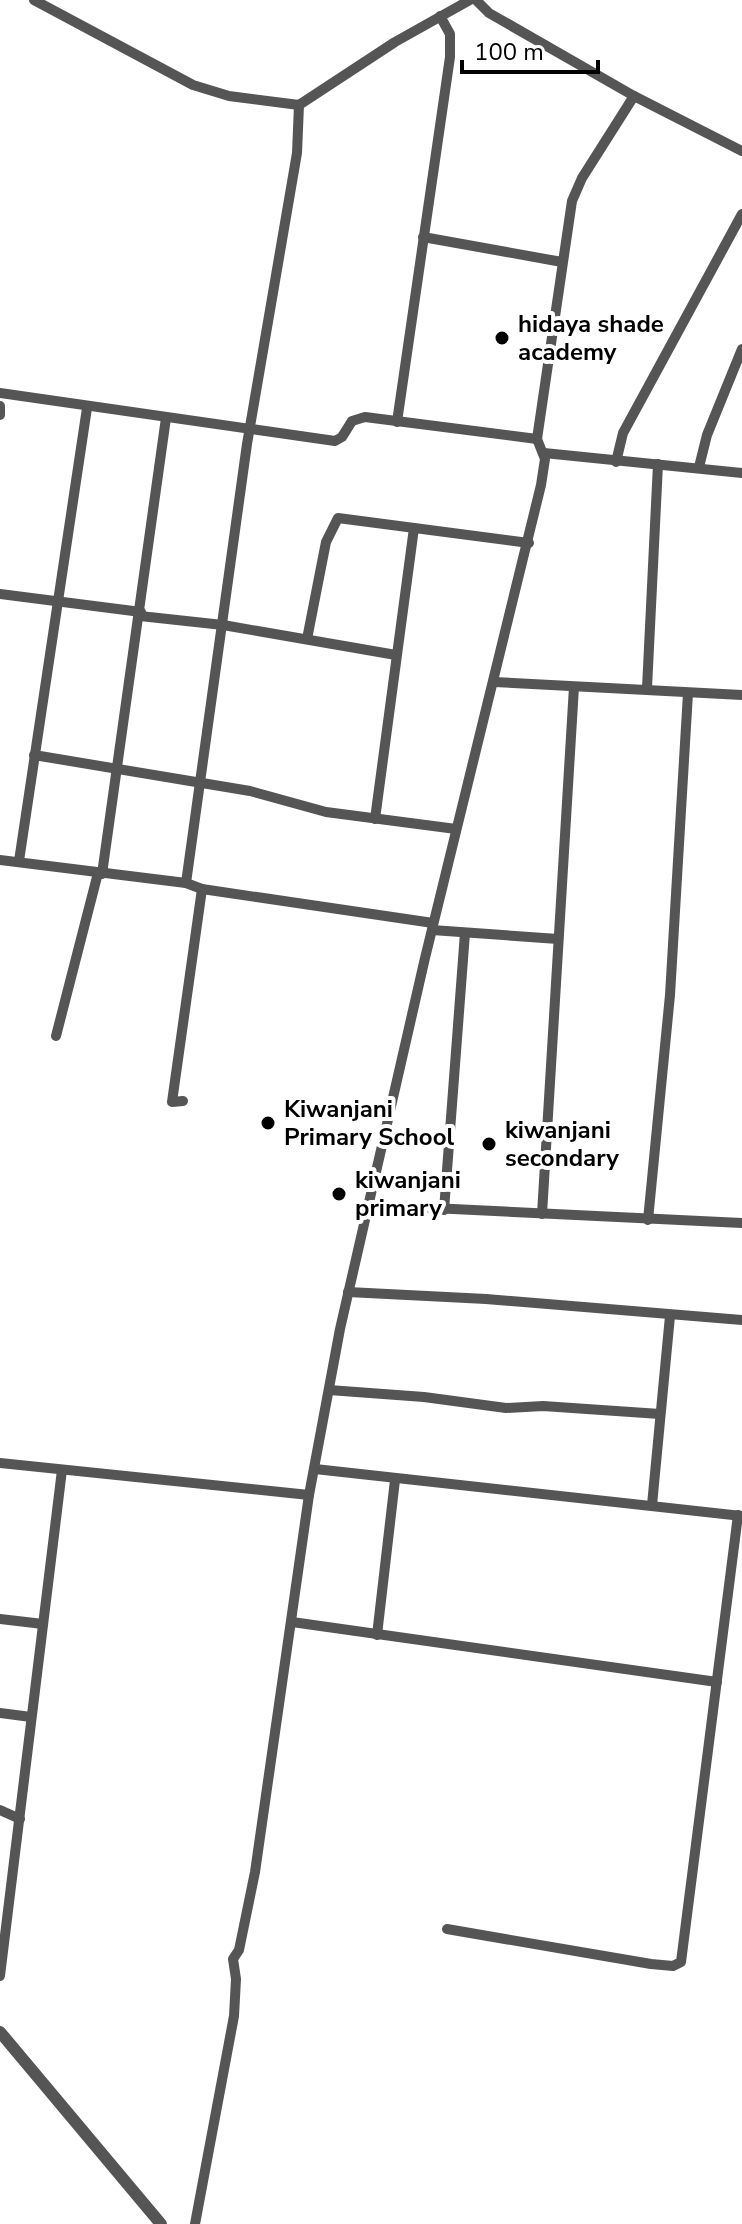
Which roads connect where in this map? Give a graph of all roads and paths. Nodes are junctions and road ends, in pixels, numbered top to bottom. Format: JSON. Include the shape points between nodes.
{"nodes":[{"id":1,"x":34,"y":0,"type":"edge"},
{"id":2,"x":473,"y":0,"type":"edge"},
{"id":3,"x":440,"y":16,"type":"junction"},
{"id":4,"x":634,"y":96,"type":"junction"},
{"id":5,"x":299,"y":105,"type":"junction"},
{"id":6,"x":742,"y":151,"type":"edge"},
{"id":7,"x":742,"y":214,"type":"edge"},
{"id":8,"x":423,"y":237,"type":"junction"},
{"id":9,"x":562,"y":262,"type":"junction"},
{"id":10,"x":742,"y":349,"type":"edge"},
{"id":11,"x":0,"y":393,"type":"edge"},
{"id":12,"x":0,"y":406,"type":"edge"},
{"id":13,"x":87,"y":408,"type":"junction"},
{"id":14,"x":0,"y":415,"type":"edge"},
{"id":15,"x":166,"y":418,"type":"junction"},
{"id":16,"x":397,"y":422,"type":"junction"},
{"id":17,"x":250,"y":429,"type":"junction"},
{"id":18,"x":537,"y":439,"type":"junction"},
{"id":19,"x":544,"y":453,"type":"junction"},
{"id":20,"x":616,"y":462,"type":"junction"},
{"id":21,"x":658,"y":464,"type":"junction"},
{"id":22,"x":699,"y":467,"type":"junction"},
{"id":23,"x":742,"y":473,"type":"edge"},
{"id":24,"x":414,"y":528,"type":"junction"},
{"id":25,"x":529,"y":543,"type":"junction"},
{"id":26,"x":0,"y":594,"type":"edge"},
{"id":27,"x":58,"y":603,"type":"junction"},
{"id":28,"x":140,"y":614,"type":"junction"},
{"id":29,"x":223,"y":625,"type":"junction"},
{"id":30,"x":307,"y":639,"type":"junction"},
{"id":31,"x":396,"y":655,"type":"junction"},
{"id":32,"x":494,"y":682,"type":"junction"},
{"id":33,"x":574,"y":687,"type":"junction"},
{"id":34,"x":647,"y":688,"type":"junction"},
{"id":35,"x":688,"y":693,"type":"junction"},
{"id":36,"x":742,"y":695,"type":"edge"},
{"id":37,"x":34,"y":755,"type":"junction"},
{"id":38,"x":117,"y":771,"type":"junction"},
{"id":39,"x":198,"y":783,"type":"junction"},
{"id":40,"x":375,"y":819,"type":"junction"},
{"id":41,"x":456,"y":829,"type":"junction"},
{"id":42,"x":0,"y":860,"type":"edge"},
{"id":43,"x":19,"y":861,"type":"junction"},
{"id":44,"x":100,"y":873,"type":"junction"},
{"id":45,"x":186,"y":883,"type":"junction"},
{"id":46,"x":202,"y":889,"type":"junction"},
{"id":47,"x":433,"y":927,"type":"junction"},
{"id":48,"x":465,"y":933,"type":"junction"},
{"id":49,"x":558,"y":939,"type":"junction"},
{"id":50,"x":56,"y":1036,"type":"dead end"},
{"id":51,"x":183,"y":1101,"type":"dead end"},
{"id":52,"x":370,"y":1205,"type":"junction"},
{"id":53,"x":444,"y":1210,"type":"junction"},
{"id":54,"x":542,"y":1214,"type":"junction"},
{"id":55,"x":648,"y":1220,"type":"junction"},
{"id":56,"x":742,"y":1223,"type":"edge"},
{"id":57,"x":348,"y":1292,"type":"junction"},
{"id":58,"x":670,"y":1316,"type":"junction"},
{"id":59,"x":742,"y":1320,"type":"edge"},
{"id":60,"x":329,"y":1390,"type":"junction"},
{"id":61,"x":660,"y":1414,"type":"junction"},
{"id":62,"x":0,"y":1463,"type":"edge"},
{"id":63,"x":315,"y":1469,"type":"junction"},
{"id":64,"x":62,"y":1470,"type":"junction"},
{"id":65,"x":395,"y":1480,"type":"junction"},
{"id":66,"x":309,"y":1495,"type":"junction"},
{"id":67,"x":652,"y":1505,"type":"junction"},
{"id":68,"x":740,"y":1515,"type":"edge"},
{"id":69,"x":0,"y":1619,"type":"edge"},
{"id":70,"x":292,"y":1622,"type":"junction"},
{"id":71,"x":43,"y":1624,"type":"junction"},
{"id":72,"x":377,"y":1635,"type":"junction"},
{"id":73,"x":717,"y":1682,"type":"junction"},
{"id":74,"x":0,"y":1713,"type":"edge"},
{"id":75,"x":31,"y":1717,"type":"junction"},
{"id":76,"x":0,"y":1810,"type":"edge"},
{"id":77,"x":20,"y":1819,"type":"junction"},
{"id":78,"x":447,"y":1929,"type":"dead end"},
{"id":79,"x":0,"y":1976,"type":"edge"},
{"id":80,"x":0,"y":2032,"type":"edge"},
{"id":81,"x":161,"y":2224,"type":"edge"},
{"id":82,"x":195,"y":2224,"type":"edge"}],
"edges":[{"from":1,"to":5,"type":"street","via":[[193,85],[229,96]]},
{"from":2,"to":3,"type":"street"},
{"from":2,"to":4,"type":"street"},
{"from":3,"to":5,"type":"street"},
{"from":3,"to":8,"type":"street","via":[[451,49]]},
{"from":4,"to":6,"type":"street"},
{"from":4,"to":9,"type":"street","via":[[576,189]]},
{"from":5,"to":17,"type":"street","via":[[297,153]]},
{"from":7,"to":20,"type":"street","via":[[623,433]]},
{"from":8,"to":9,"type":"street"},
{"from":8,"to":16,"type":"street"},
{"from":9,"to":18,"type":"street"},
{"from":10,"to":22,"type":"street"},
{"from":11,"to":13,"type":"street"},
{"from":12,"to":14,"type":"street"},
{"from":13,"to":15,"type":"street"},
{"from":13,"to":27,"type":"street"},
{"from":15,"to":17,"type":"street"},
{"from":15,"to":28,"type":"street"},
{"from":16,"to":17,"type":"street","via":[[356,418],[335,441]]},
{"from":16,"to":18,"type":"street"},
{"from":17,"to":29,"type":"street"},
{"from":18,"to":19,"type":"street"},
{"from":19,"to":20,"type":"street"},
{"from":19,"to":25,"type":"street"},
{"from":20,"to":21,"type":"street"},
{"from":21,"to":22,"type":"street"},
{"from":21,"to":34,"type":"street"},
{"from":22,"to":23,"type":"street"},
{"from":24,"to":25,"type":"street"},
{"from":24,"to":30,"type":"street","via":[[336,519],[323,551]]},
{"from":24,"to":31,"type":"street"},
{"from":25,"to":32,"type":"street"},
{"from":26,"to":27,"type":"street"},
{"from":27,"to":28,"type":"street"},
{"from":27,"to":37,"type":"street"},
{"from":28,"to":29,"type":"street"},
{"from":28,"to":38,"type":"street"},
{"from":29,"to":30,"type":"street"},
{"from":29,"to":39,"type":"street"},
{"from":30,"to":31,"type":"street"},
{"from":31,"to":40,"type":"street"},
{"from":32,"to":33,"type":"street"},
{"from":32,"to":41,"type":"street"},
{"from":33,"to":34,"type":"street"},
{"from":33,"to":49,"type":"street"},
{"from":34,"to":35,"type":"street"},
{"from":35,"to":36,"type":"street"},
{"from":35,"to":55,"type":"street","via":[[670,995]]},
{"from":37,"to":38,"type":"street"},
{"from":37,"to":43,"type":"street"},
{"from":38,"to":39,"type":"street"},
{"from":38,"to":44,"type":"street"},
{"from":39,"to":40,"type":"street"},
{"from":39,"to":45,"type":"street"},
{"from":40,"to":41,"type":"street"},
{"from":41,"to":47,"type":"street"},
{"from":42,"to":43,"type":"street"},
{"from":43,"to":44,"type":"street"},
{"from":44,"to":45,"type":"street"},
{"from":44,"to":50,"type":"street"},
{"from":45,"to":46,"type":"street"},
{"from":46,"to":47,"type":"street"},
{"from":46,"to":51,"type":"street","via":[[172,1102]]},
{"from":47,"to":48,"type":"street"},
{"from":47,"to":52,"type":"street"},
{"from":48,"to":49,"type":"street"},
{"from":48,"to":53,"type":"street"},
{"from":49,"to":54,"type":"street"},
{"from":52,"to":53,"type":"street"},
{"from":52,"to":57,"type":"street"},
{"from":53,"to":54,"type":"street"},
{"from":54,"to":55,"type":"street"},
{"from":55,"to":56,"type":"street"},
{"from":57,"to":58,"type":"street"},
{"from":57,"to":60,"type":"street"},
{"from":58,"to":59,"type":"street"},
{"from":58,"to":61,"type":"street"},
{"from":60,"to":61,"type":"street","via":[[506,1408]]},
{"from":60,"to":63,"type":"street"},
{"from":61,"to":67,"type":"street"},
{"from":62,"to":64,"type":"street"},
{"from":63,"to":65,"type":"street"},
{"from":63,"to":66,"type":"street"},
{"from":64,"to":66,"type":"street"},
{"from":64,"to":71,"type":"street"},
{"from":65,"to":67,"type":"street"},
{"from":65,"to":72,"type":"street"},
{"from":66,"to":70,"type":"street"},
{"from":67,"to":68,"type":"street"},
{"from":68,"to":73,"type":"street"},
{"from":69,"to":71,"type":"street"},
{"from":70,"to":72,"type":"street"},
{"from":70,"to":82,"type":"street","via":[[255,1872],[233,1959],[234,2016]]},
{"from":71,"to":75,"type":"street"},
{"from":72,"to":73,"type":"street"},
{"from":73,"to":78,"type":"street","via":[[680,1964],[651,1964]]},
{"from":74,"to":75,"type":"street"},
{"from":75,"to":77,"type":"street"},
{"from":76,"to":77,"type":"street"},
{"from":77,"to":79,"type":"street"},
{"from":80,"to":81,"type":"street"}]}
